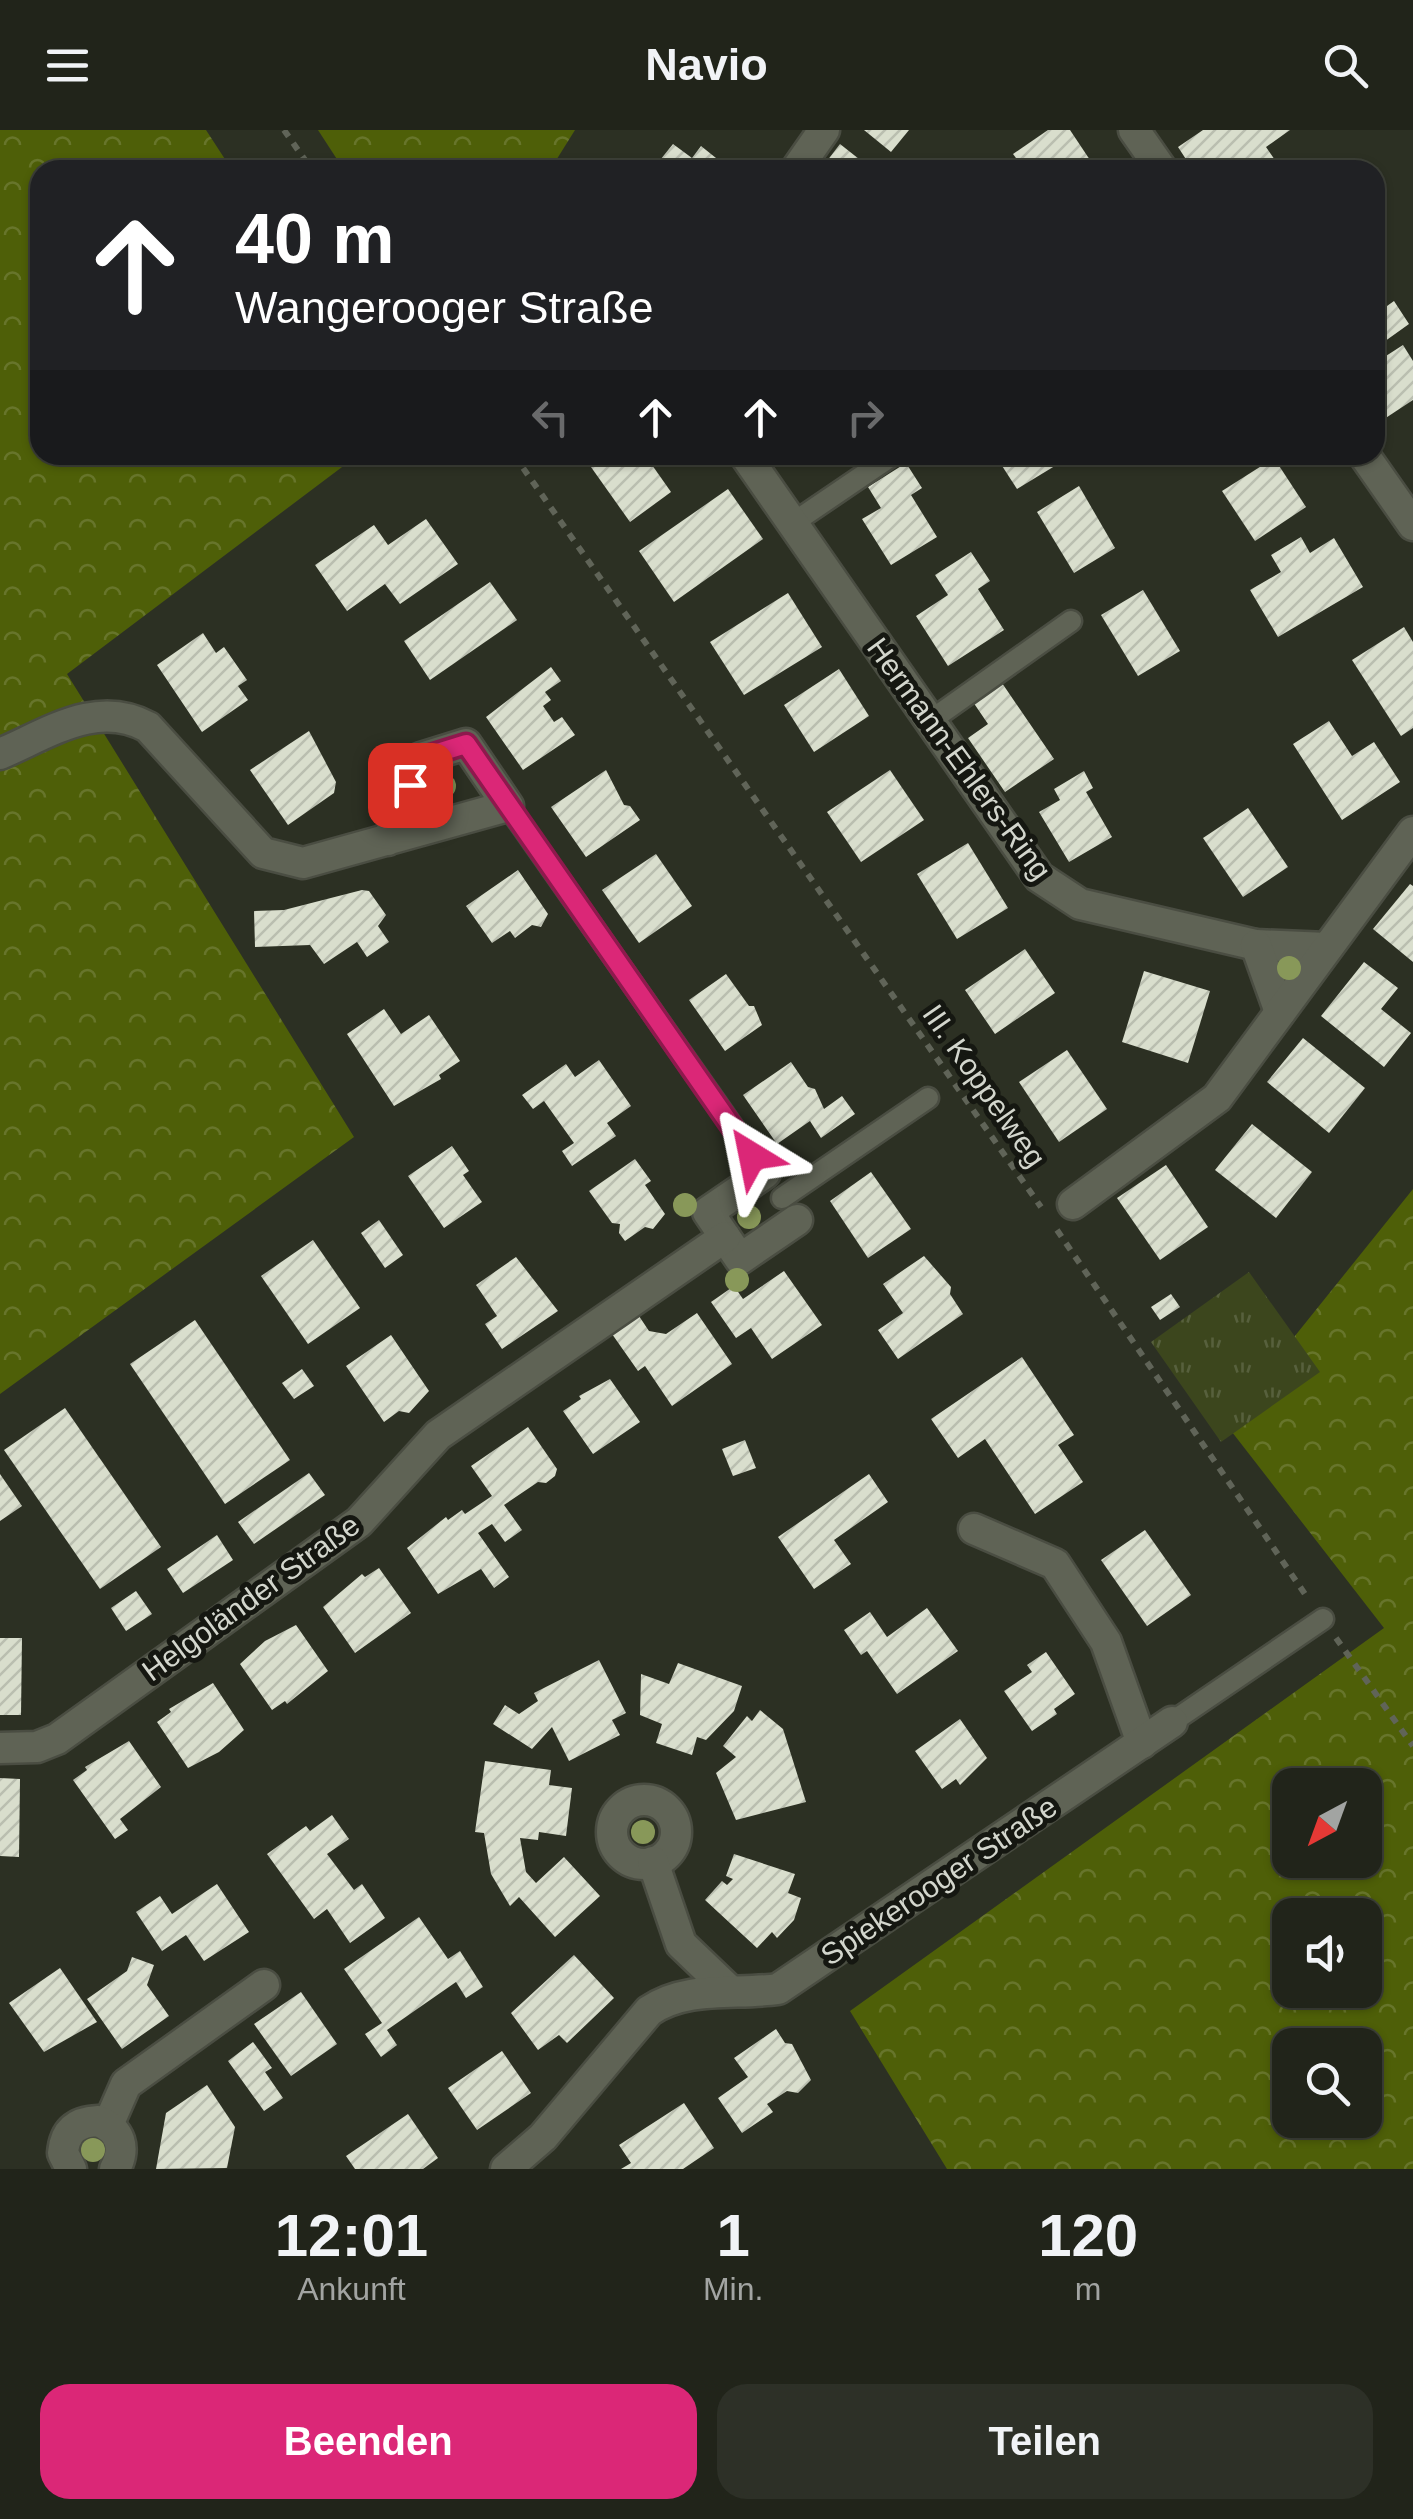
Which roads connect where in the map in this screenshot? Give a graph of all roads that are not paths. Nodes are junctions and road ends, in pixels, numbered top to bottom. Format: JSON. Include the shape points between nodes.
{"nodes":[{"id":1,"x":824,"y":130,"type":"edge"},
{"id":2,"x":1134,"y":130,"type":"edge"},
{"id":3,"x":803,"y":160,"type":"edge"},
{"id":4,"x":1155,"y":160,"type":"edge"},
{"id":5,"x":753,"y":465,"type":"edge"},
{"id":6,"x":878,"y":465,"type":"edge"},
{"id":7,"x":1371,"y":465,"type":"edge"},
{"id":8,"x":793,"y":523,"type":"junction"},
{"id":9,"x":1413,"y":524,"type":"edge"},
{"id":10,"x":1070,"y":622,"type":"dead end"},
{"id":11,"x":930,"y":721,"type":"junction"},
{"id":12,"x":0,"y":754,"type":"edge"},
{"id":13,"x":508,"y":806,"type":"junction"},
{"id":14,"x":1413,"y":832,"type":"edge"},
{"id":15,"x":388,"y":840,"type":"junction"},
{"id":16,"x":1256,"y":945,"type":"junction"},
{"id":17,"x":1328,"y":948,"type":"junction"},
{"id":18,"x":1280,"y":1012,"type":"junction"},
{"id":19,"x":928,"y":1098,"type":"dead end"},
{"id":20,"x":781,"y":1197,"type":"junction"},
{"id":21,"x":1072,"y":1204,"type":"dead end"},
{"id":22,"x":724,"y":1236,"type":"junction"},
{"id":23,"x":974,"y":1529,"type":"dead end"},
{"id":24,"x":1322,"y":1619,"type":"road end"},
{"id":25,"x":1172,"y":1722,"type":"joint"},
{"id":26,"x":1142,"y":1742,"type":"junction"},
{"id":27,"x":0,"y":1748,"type":"edge"},
{"id":28,"x":653,"y":1862,"type":"dead end"},
{"id":29,"x":681,"y":1944,"type":"junction"},
{"id":30,"x":264,"y":1985,"type":"dead end"},
{"id":31,"x":727,"y":1988,"type":"junction"},
{"id":32,"x":668,"y":1998,"type":"junction"},
{"id":33,"x":108,"y":2124,"type":"junction"},
{"id":34,"x":543,"y":2137,"type":"junction"},
{"id":35,"x":71,"y":2169,"type":"edge"},
{"id":36,"x":116,"y":2169,"type":"edge"},
{"id":37,"x":506,"y":2169,"type":"edge"},
{"id":38,"x":546,"y":2169,"type":"edge"}],
"edges":[{"from":1,"to":3,"type":"street"},
{"from":2,"to":4,"type":"street"},
{"from":5,"to":8,"type":"street","name":"Hermann-Ehlers-Ring"},
{"from":6,"to":8,"type":"lane"},
{"from":7,"to":9,"type":"street"},
{"from":8,"to":11,"type":"street","name":"Hermann-Ehlers-Ring"},
{"from":10,"to":11,"type":"lane"},
{"from":11,"to":16,"type":"street","name":"Hermann-Ehlers-Ring","via":[[1056,892],[1080,904]]},
{"from":12,"to":15,"type":"street","via":[[93,714],[126,715],[148,727],[263,853],[303,863]]},
{"from":13,"to":15,"type":"street"},
{"from":13,"to":15,"type":"street","via":[[466,744],[421,758]]},
{"from":13,"to":20,"type":"lane"},
{"from":14,"to":17,"type":"street"},
{"from":16,"to":17,"type":"street","name":"Hermann-Ehlers-Ring"},
{"from":16,"to":18,"type":"street"},
{"from":17,"to":18,"type":"street"},
{"from":18,"to":21,"type":"street","via":[[1216,1098]]},
{"from":19,"to":20,"type":"lane"},
{"from":20,"to":22,"type":"street","via":[[740,1259]]},
{"from":20,"to":22,"type":"street","via":[[708,1212]]},
{"from":22,"to":27,"type":"street","name":"Helgoländer Straße","via":[[438,1436],[359,1522],[57,1740],[37,1748]]},
{"from":23,"to":26,"type":"street","via":[[1054,1564],[1106,1642]]},
{"from":24,"to":25,"type":"lane"},
{"from":25,"to":26,"type":"street","name":"Spiekerooger Straße"},
{"from":26,"to":31,"type":"street","name":"Spiekerooger Straße","via":[[778,1989]]},
{"from":28,"to":29,"type":"street"},
{"from":29,"to":31,"type":"street"},
{"from":29,"to":32,"type":"street"},
{"from":30,"to":33,"type":"street","via":[[126,2084]]},
{"from":31,"to":32,"type":"street","name":"Spiekerooger Straße"},
{"from":32,"to":34,"type":"street","via":[[649,2011]]},
{"from":33,"to":35,"type":"street","via":[[86,2121],[68,2132],[63,2153]]},
{"from":33,"to":36,"type":"street","via":[[122,2145]]},
{"from":34,"to":37,"type":"street"},
{"from":34,"to":38,"type":"street"}]}
